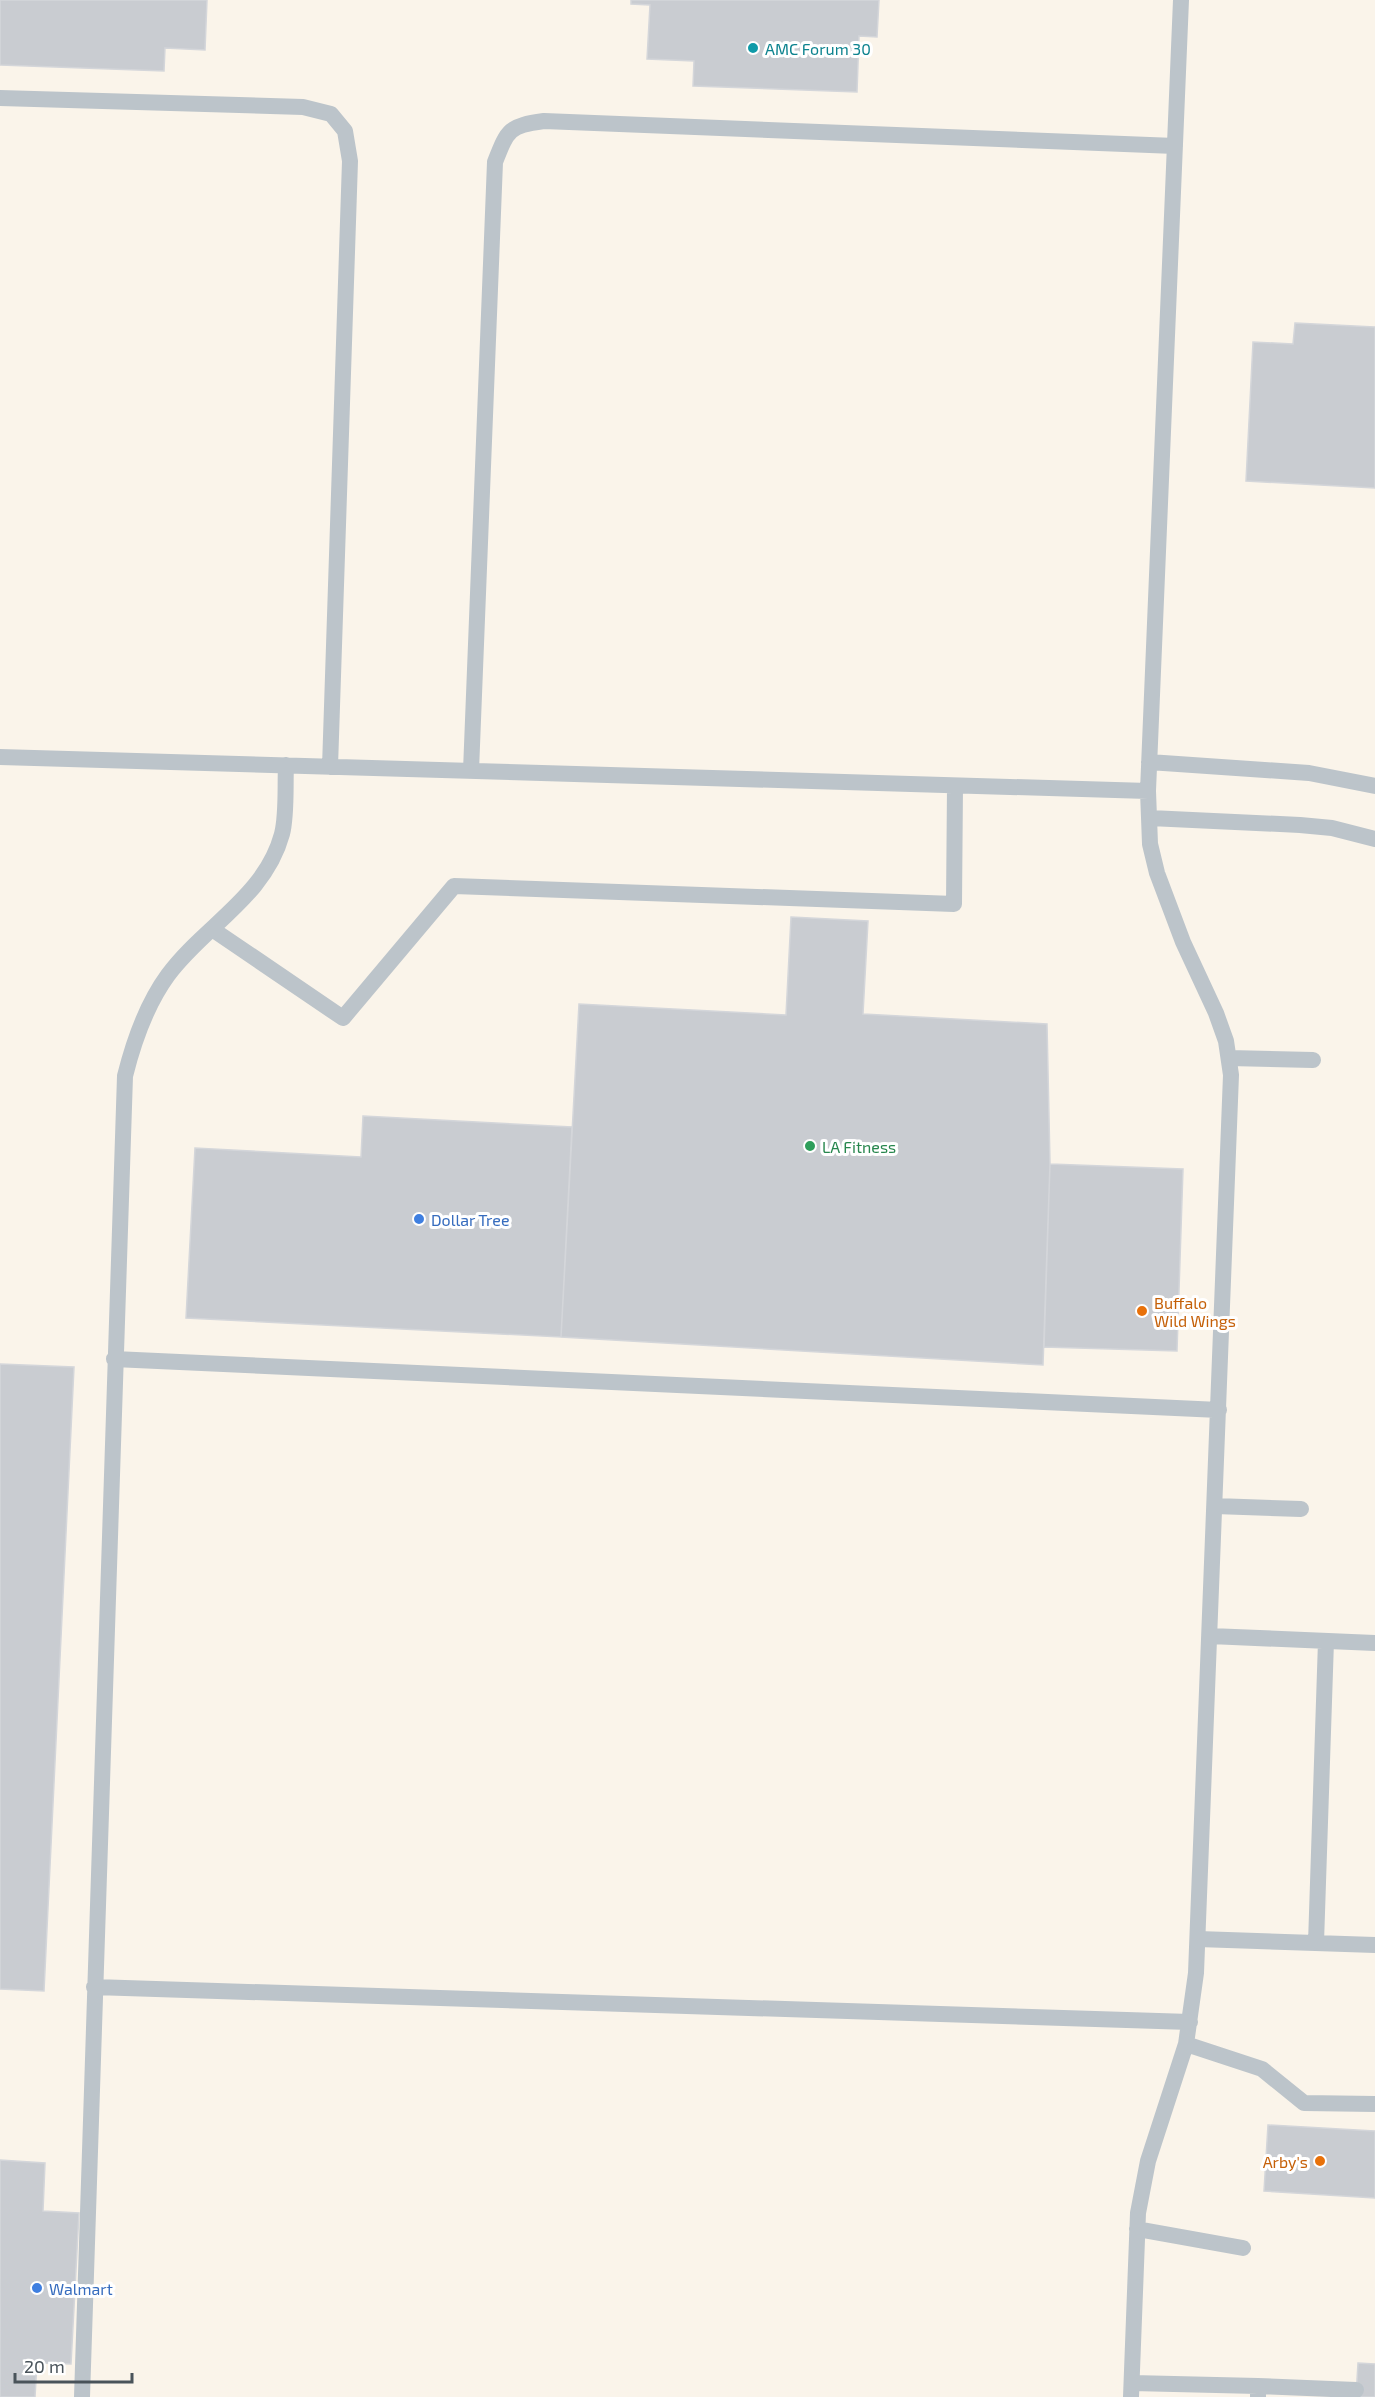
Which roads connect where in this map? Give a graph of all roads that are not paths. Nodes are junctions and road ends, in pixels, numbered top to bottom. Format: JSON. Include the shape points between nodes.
{"nodes":[{"id":1,"x":1182,"y":0,"type":"edge"},
{"id":2,"x":0,"y":98,"type":"edge"},
{"id":3,"x":1175,"y":146,"type":"junction"},
{"id":4,"x":0,"y":757,"type":"edge"},
{"id":5,"x":1149,"y":762,"type":"junction"},
{"id":6,"x":286,"y":765,"type":"junction"},
{"id":7,"x":330,"y":767,"type":"junction"},
{"id":8,"x":471,"y":771,"type":"junction"},
{"id":9,"x":955,"y":786,"type":"junction"},
{"id":10,"x":1375,"y":786,"type":"edge"},
{"id":11,"x":1148,"y":791,"type":"junction"},
{"id":12,"x":1149,"y":818,"type":"junction"},
{"id":13,"x":1375,"y":839,"type":"edge"},
{"id":14,"x":212,"y":929,"type":"junction"},
{"id":15,"x":1229,"y":1058,"type":"junction"},
{"id":16,"x":1313,"y":1060,"type":"dead end"},
{"id":17,"x":114,"y":1359,"type":"junction"},
{"id":18,"x":1219,"y":1410,"type":"junction"},
{"id":19,"x":1215,"y":1506,"type":"junction"},
{"id":20,"x":1301,"y":1509,"type":"dead end"},
{"id":21,"x":1210,"y":1636,"type":"junction"},
{"id":22,"x":1326,"y":1641,"type":"junction"},
{"id":23,"x":1375,"y":1643,"type":"edge"},
{"id":24,"x":1198,"y":1939,"type":"junction"},
{"id":25,"x":1316,"y":1943,"type":"junction"},
{"id":26,"x":1375,"y":1946,"type":"edge"},
{"id":27,"x":94,"y":1987,"type":"junction"},
{"id":28,"x":1190,"y":2022,"type":"junction"},
{"id":29,"x":1185,"y":2044,"type":"junction"},
{"id":30,"x":1375,"y":2104,"type":"edge"},
{"id":31,"x":1137,"y":2229,"type":"junction"},
{"id":32,"x":1243,"y":2248,"type":"dead end"},
{"id":33,"x":1131,"y":2390,"type":"edge"},
{"id":34,"x":1356,"y":2390,"type":"dead end"},
{"id":35,"x":1258,"y":2392,"type":"edge"},
{"id":36,"x":82,"y":2397,"type":"edge"}],
"edges":[{"from":1,"to":3,"type":"lane"},
{"from":2,"to":7,"type":"lane","via":[[303,107],[331,114],[345,131],[350,161]]},
{"from":3,"to":5,"type":"lane"},
{"from":3,"to":8,"type":"lane","via":[[544,121],[518,125],[504,139],[495,162]]},
{"from":4,"to":6,"type":"lane"},
{"from":5,"to":10,"type":"lane","via":[[1309,773]]},
{"from":5,"to":11,"type":"lane"},
{"from":6,"to":7,"type":"lane"},
{"from":6,"to":14,"type":"lane","via":[[282,833],[272,859],[252,891]]},
{"from":7,"to":8,"type":"lane"},
{"from":8,"to":9,"type":"lane"},
{"from":9,"to":11,"type":"lane"},
{"from":9,"to":14,"type":"lane","via":[[954,904],[454,886],[343,1018]]},
{"from":11,"to":12,"type":"lane"},
{"from":12,"to":13,"type":"lane","via":[[1300,825]]},
{"from":12,"to":15,"type":"lane","via":[[1157,873],[1216,1013]]},
{"from":14,"to":17,"type":"lane","via":[[168,975],[148,1008],[134,1039],[125,1076]]},
{"from":15,"to":16,"type":"lane"},
{"from":15,"to":18,"type":"lane"},
{"from":17,"to":18,"type":"lane"},
{"from":17,"to":27,"type":"lane"},
{"from":18,"to":19,"type":"lane"},
{"from":19,"to":20,"type":"lane"},
{"from":19,"to":21,"type":"lane"},
{"from":21,"to":22,"type":"lane"},
{"from":21,"to":24,"type":"lane"},
{"from":22,"to":23,"type":"lane"},
{"from":22,"to":25,"type":"lane"},
{"from":24,"to":25,"type":"lane"},
{"from":24,"to":28,"type":"lane"},
{"from":25,"to":26,"type":"lane"},
{"from":27,"to":28,"type":"lane"},
{"from":27,"to":36,"type":"lane"},
{"from":28,"to":29,"type":"lane"},
{"from":29,"to":30,"type":"lane","via":[[1262,2069],[1304,2103]]},
{"from":29,"to":31,"type":"lane","via":[[1148,2161]]},
{"from":31,"to":32,"type":"lane"},
{"from":31,"to":33,"type":"lane"},
{"from":33,"to":35,"type":"lane"},
{"from":34,"to":35,"type":"lane"}]}
